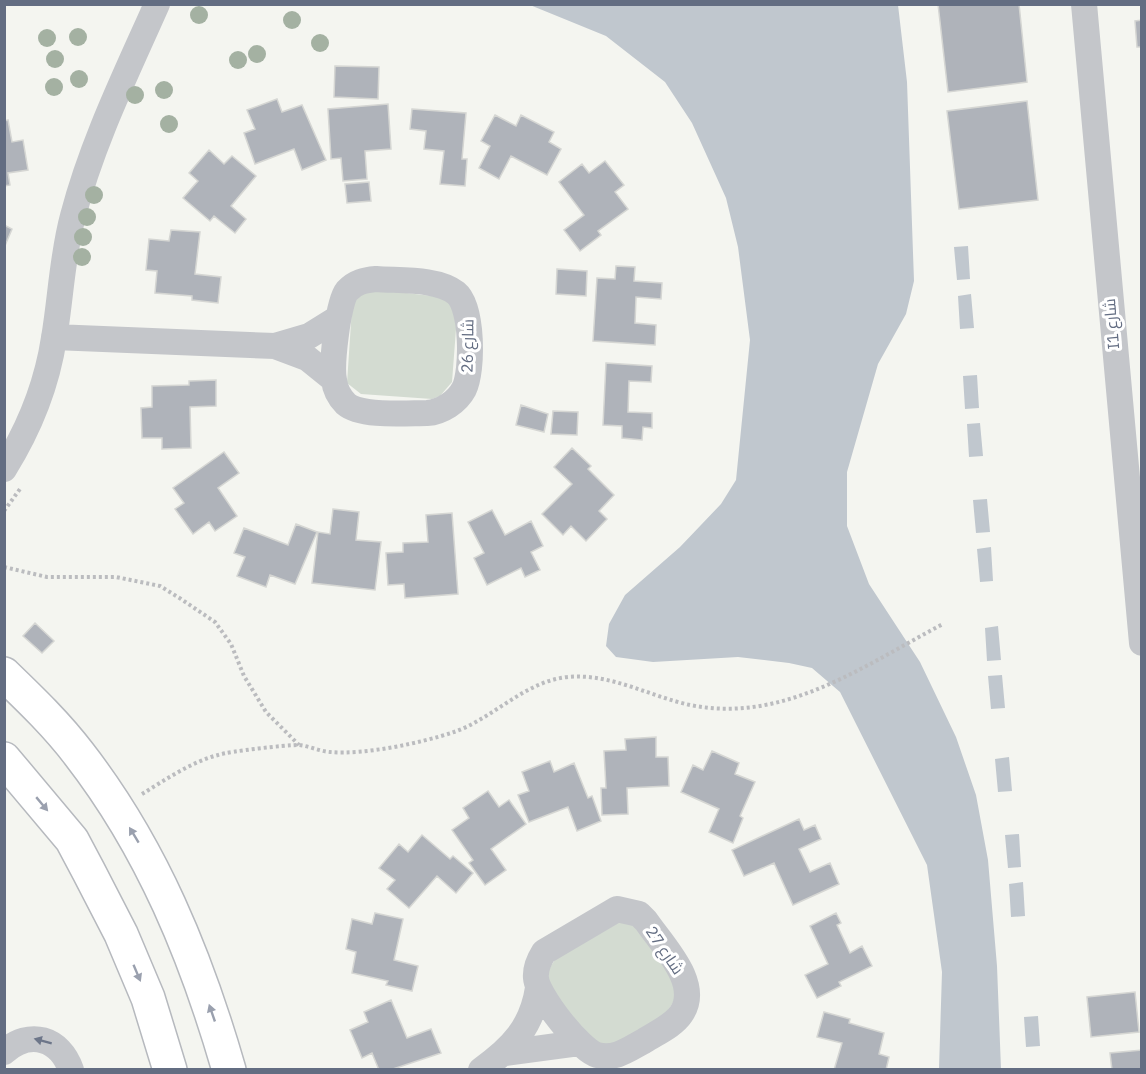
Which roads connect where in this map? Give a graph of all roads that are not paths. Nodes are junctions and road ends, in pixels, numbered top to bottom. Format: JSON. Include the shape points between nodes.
{"nodes":[{"id":1,"x":157,"y":4,"type":"edge"},
{"id":2,"x":1084,"y":4,"type":"edge"},
{"id":3,"x":338,"y":318,"type":"junction"},
{"id":4,"x":54,"y":338,"type":"junction"},
{"id":5,"x":275,"y":346,"type":"junction"},
{"id":6,"x":333,"y":379,"type":"junction"},
{"id":7,"x":13,"y":477,"type":"edge"},
{"id":8,"x":1134,"y":489,"type":"edge"},
{"id":9,"x":1142,"y":643,"type":"edge"},
{"id":10,"x":4,"y":674,"type":"edge"},
{"id":11,"x":4,"y":759,"type":"edge"},
{"id":12,"x":538,"y":988,"type":"junction"},
{"id":13,"x":579,"y":1044,"type":"junction"},
{"id":14,"x":4,"y":1052,"type":"edge"},
{"id":15,"x":506,"y":1053,"type":"junction"},
{"id":16,"x":71,"y":1070,"type":"edge"},
{"id":17,"x":170,"y":1070,"type":"edge"},
{"id":18,"x":229,"y":1070,"type":"edge"},
{"id":19,"x":481,"y":1070,"type":"edge"}],
"edges":[{"from":1,"to":4,"type":"street","via":[[86,170],[62,267]]},
{"from":2,"to":8,"type":"street","name":"I1 شارع"},
{"from":3,"to":5,"type":"street","name":"شارع 26","via":[[309,336]]},
{"from":3,"to":6,"type":"street","name":"شارع 26"},
{"from":3,"to":6,"type":"street","name":"شارع 26","via":[[348,290],[366,280],[448,288],[458,294],[469,315],[468,377],[455,401],[430,413],[360,412],[347,405]]},
{"from":4,"to":5,"type":"street","name":"شارع 26"},
{"from":4,"to":7,"type":"street"},
{"from":5,"to":6,"type":"street","name":"شارع 26","via":[[307,358]]},
{"from":8,"to":9,"type":"street","name":"I1 شارع"},
{"from":18,"to":10,"type":"street","one_way":true,"via":[[187,942],[153,867],[79,754]]},
{"from":11,"to":17,"type":"street","one_way":true,"via":[[72,840],[121,934],[148,998]]},
{"from":12,"to":13,"type":"street","name":"شارع 27"},
{"from":12,"to":13,"type":"street","name":"شارع 27","via":[[537,963],[555,944],[617,909],[639,914],[646,921],[685,978],[687,997],[680,1015],[625,1052],[612,1056],[599,1056]]},
{"from":12,"to":15,"type":"street","name":"شارع 27","via":[[524,1030]]},
{"from":13,"to":15,"type":"street","name":"شارع 27"},
{"from":16,"to":14,"type":"street","one_way":true,"via":[[62,1051],[44,1039],[17,1042]]},
{"from":15,"to":19,"type":"street","name":"شارع 27"}]}
